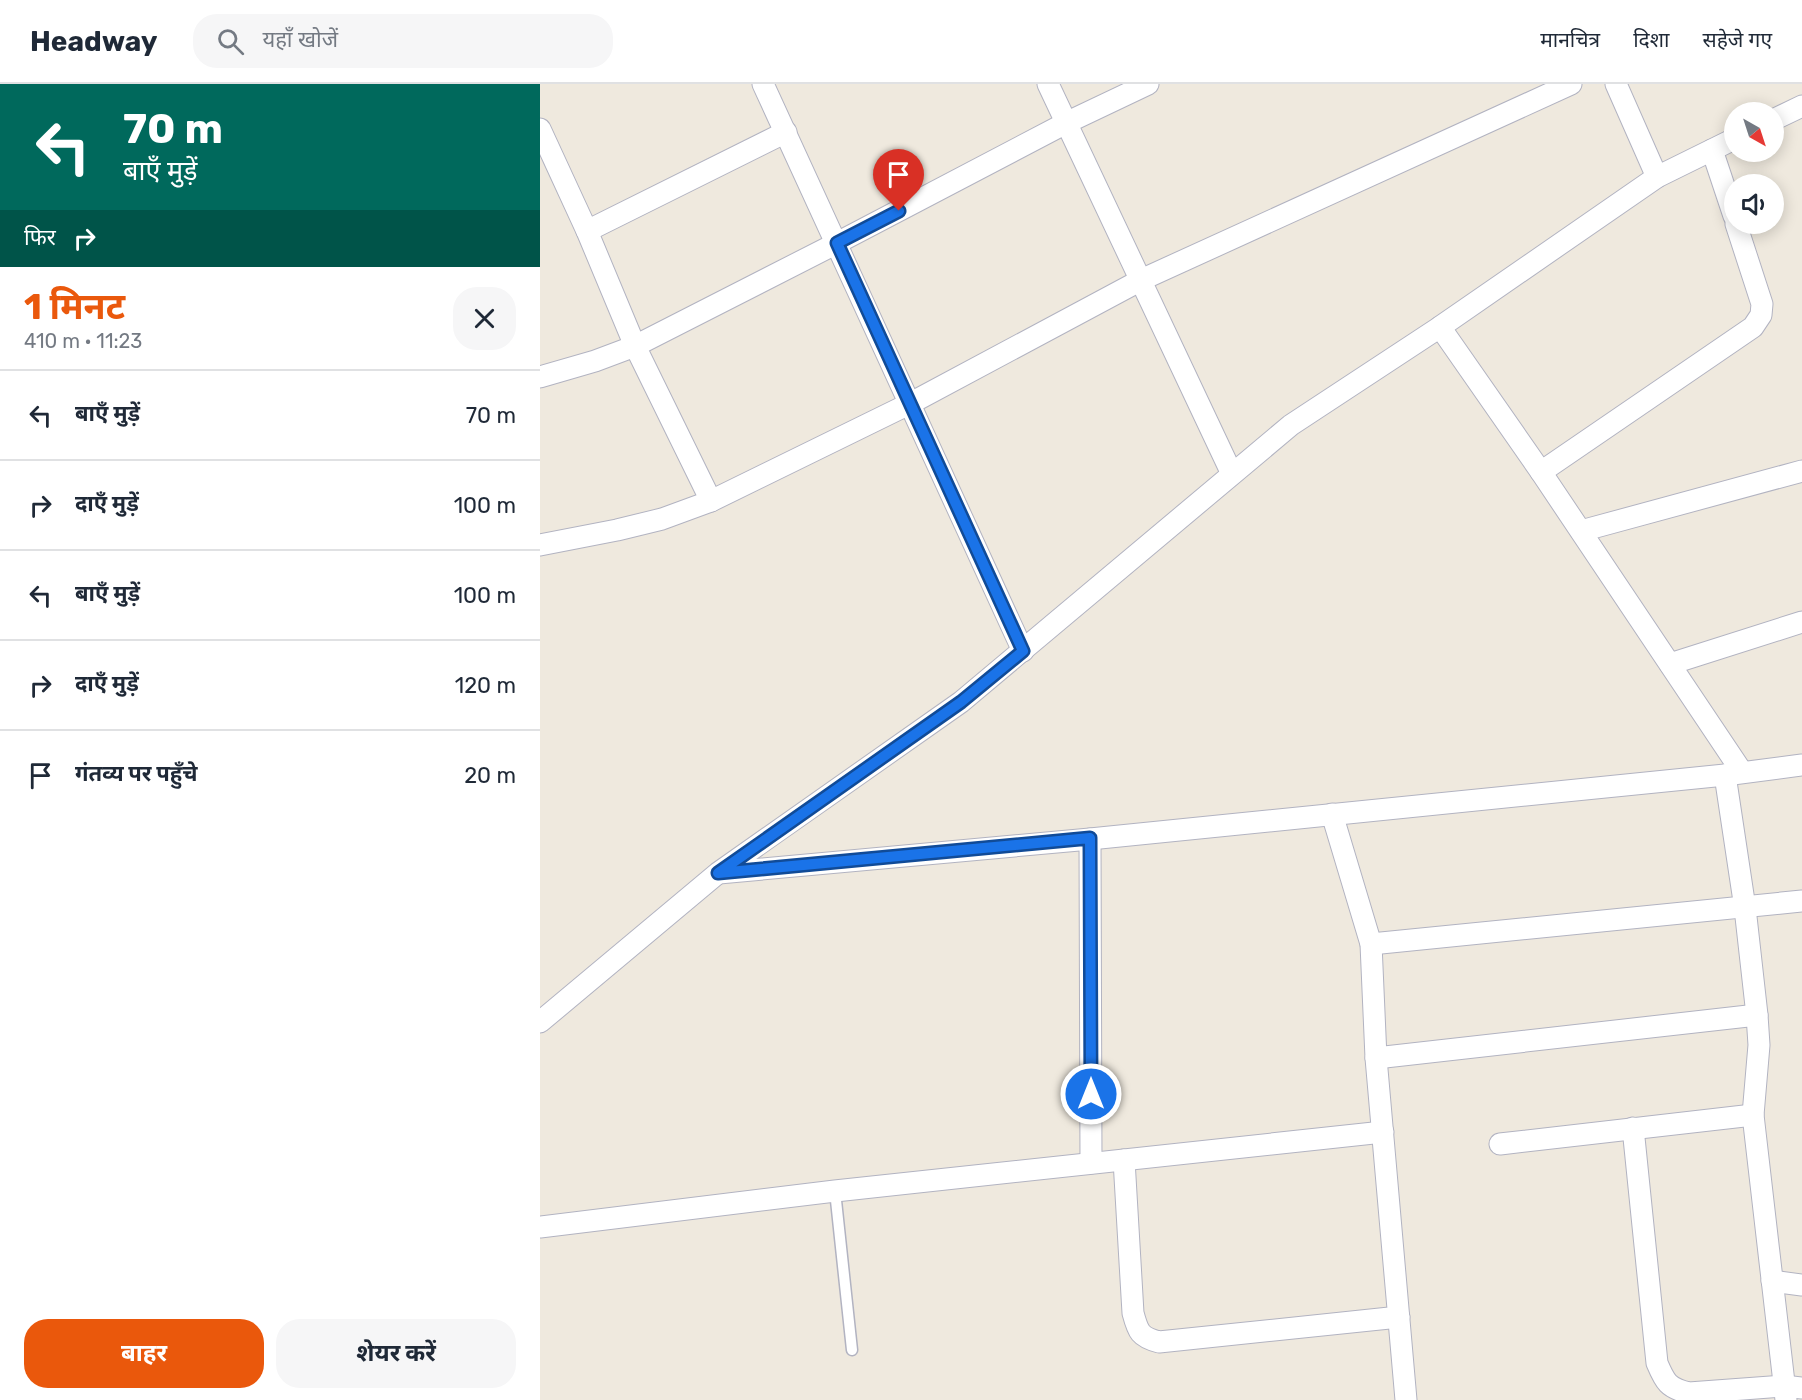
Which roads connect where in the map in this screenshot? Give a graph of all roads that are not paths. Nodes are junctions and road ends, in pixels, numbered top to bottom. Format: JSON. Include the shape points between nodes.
{"nodes":[{"id":1,"x":763,"y":84,"type":"edge"},
{"id":2,"x":1048,"y":84,"type":"edge"},
{"id":3,"x":1148,"y":84,"type":"edge"},
{"id":4,"x":1571,"y":84,"type":"edge"},
{"id":5,"x":1616,"y":84,"type":"edge"},
{"id":6,"x":1802,"y":106,"type":"edge"},
{"id":7,"x":1784,"y":115,"type":"edge"},
{"id":8,"x":1066,"y":123,"type":"junction"},
{"id":9,"x":540,"y":129,"type":"edge"},
{"id":10,"x":786,"y":132,"type":"junction"},
{"id":11,"x":1724,"y":144,"type":"edge"},
{"id":12,"x":1712,"y":150,"type":"junction"},
{"id":13,"x":1657,"y":177,"type":"junction"},
{"id":14,"x":1724,"y":186,"type":"edge"},
{"id":15,"x":587,"y":231,"type":"junction"},
{"id":16,"x":1739,"y":234,"type":"edge"},
{"id":17,"x":837,"y":243,"type":"junction"},
{"id":18,"x":1141,"y":280,"type":"junction"},
{"id":19,"x":1440,"y":327,"type":"junction"},
{"id":20,"x":635,"y":346,"type":"junction"},
{"id":21,"x":540,"y":377,"type":"edge"},
{"id":22,"x":911,"y":403,"type":"junction"},
{"id":23,"x":1802,"y":471,"type":"edge"},
{"id":24,"x":1541,"y":472,"type":"junction"},
{"id":25,"x":1232,"y":474,"type":"junction"},
{"id":26,"x":711,"y":501,"type":"junction"},
{"id":27,"x":1581,"y":531,"type":"junction"},
{"id":28,"x":540,"y":546,"type":"edge"},
{"id":29,"x":1802,"y":622,"type":"edge"},
{"id":30,"x":1023,"y":651,"type":"junction"},
{"id":31,"x":1670,"y":664,"type":"junction"},
{"id":32,"x":1802,"y":765,"type":"edge"},
{"id":33,"x":1734,"y":774,"type":"junction"},
{"id":34,"x":1332,"y":814,"type":"junction"},
{"id":35,"x":1090,"y":838,"type":"junction"},
{"id":36,"x":718,"y":873,"type":"junction"},
{"id":37,"x":1802,"y":901,"type":"edge"},
{"id":38,"x":1745,"y":908,"type":"junction"},
{"id":39,"x":1371,"y":944,"type":"junction"},
{"id":40,"x":1757,"y":1015,"type":"junction"},
{"id":41,"x":540,"y":1022,"type":"edge"},
{"id":42,"x":1376,"y":1058,"type":"junction"},
{"id":43,"x":1753,"y":1114,"type":"junction"},
{"id":44,"x":1633,"y":1128,"type":"junction"},
{"id":45,"x":1383,"y":1132,"type":"junction"},
{"id":46,"x":1500,"y":1144,"type":"dead end"},
{"id":47,"x":1124,"y":1160,"type":"junction"},
{"id":48,"x":1091,"y":1163,"type":"junction"},
{"id":49,"x":835,"y":1191,"type":"junction"},
{"id":50,"x":540,"y":1227,"type":"edge"},
{"id":51,"x":1772,"y":1281,"type":"junction"},
{"id":52,"x":1802,"y":1285,"type":"edge"},
{"id":53,"x":1399,"y":1317,"type":"junction"},
{"id":54,"x":852,"y":1350,"type":"dead end"},
{"id":55,"x":1791,"y":1391,"type":"edge"},
{"id":56,"x":1406,"y":1400,"type":"edge"}],
"edges":[{"from":1,"to":10,"type":"street"},
{"from":2,"to":8,"type":"street"},
{"from":3,"to":8,"type":"street"},
{"from":4,"to":18,"type":"street"},
{"from":5,"to":13,"type":"street"},
{"from":6,"to":7,"type":"street"},
{"from":8,"to":17,"type":"street"},
{"from":8,"to":18,"type":"street"},
{"from":9,"to":15,"type":"street"},
{"from":10,"to":15,"type":"street"},
{"from":10,"to":17,"type":"street"},
{"from":11,"to":12,"type":"street"},
{"from":12,"to":13,"type":"street"},
{"from":12,"to":14,"type":"street"},
{"from":13,"to":19,"type":"street"},
{"from":15,"to":20,"type":"street"},
{"from":16,"to":24,"type":"street","via":[[1762,304],[1761,315],[1753,327]]},
{"from":17,"to":20,"type":"street"},
{"from":17,"to":22,"type":"street"},
{"from":18,"to":22,"type":"street"},
{"from":18,"to":25,"type":"street"},
{"from":19,"to":24,"type":"street"},
{"from":19,"to":25,"type":"street","via":[[1291,425]]},
{"from":20,"to":21,"type":"street"},
{"from":20,"to":26,"type":"street"},
{"from":22,"to":26,"type":"street"},
{"from":22,"to":30,"type":"street"},
{"from":23,"to":27,"type":"street"},
{"from":24,"to":27,"type":"street"},
{"from":25,"to":30,"type":"street"},
{"from":26,"to":28,"type":"street","via":[[628,528]]},
{"from":27,"to":31,"type":"street"},
{"from":29,"to":31,"type":"street"},
{"from":30,"to":36,"type":"street","via":[[961,702]]},
{"from":31,"to":33,"type":"street"},
{"from":32,"to":33,"type":"street"},
{"from":33,"to":34,"type":"street"},
{"from":33,"to":38,"type":"street"},
{"from":34,"to":35,"type":"street"},
{"from":34,"to":39,"type":"street"},
{"from":35,"to":36,"type":"street"},
{"from":35,"to":48,"type":"street"},
{"from":36,"to":41,"type":"street"},
{"from":37,"to":38,"type":"street"},
{"from":38,"to":39,"type":"street"},
{"from":38,"to":40,"type":"street"},
{"from":39,"to":42,"type":"street"},
{"from":40,"to":42,"type":"street"},
{"from":40,"to":43,"type":"street","via":[[1759,1045]]},
{"from":42,"to":45,"type":"street"},
{"from":43,"to":44,"type":"street"},
{"from":43,"to":51,"type":"street"},
{"from":44,"to":46,"type":"street"},
{"from":44,"to":55,"type":"street","via":[[1657,1363],[1665,1380],[1674,1389],[1689,1393]]},
{"from":45,"to":47,"type":"street"},
{"from":45,"to":53,"type":"street"},
{"from":47,"to":48,"type":"street"},
{"from":47,"to":53,"type":"street","via":[[1133,1313],[1137,1329],[1146,1338],[1159,1342]]},
{"from":48,"to":49,"type":"street"},
{"from":49,"to":50,"type":"street"},
{"from":49,"to":54,"type":"lane"},
{"from":51,"to":52,"type":"street"},
{"from":51,"to":55,"type":"street"},
{"from":53,"to":56,"type":"street"}]}
